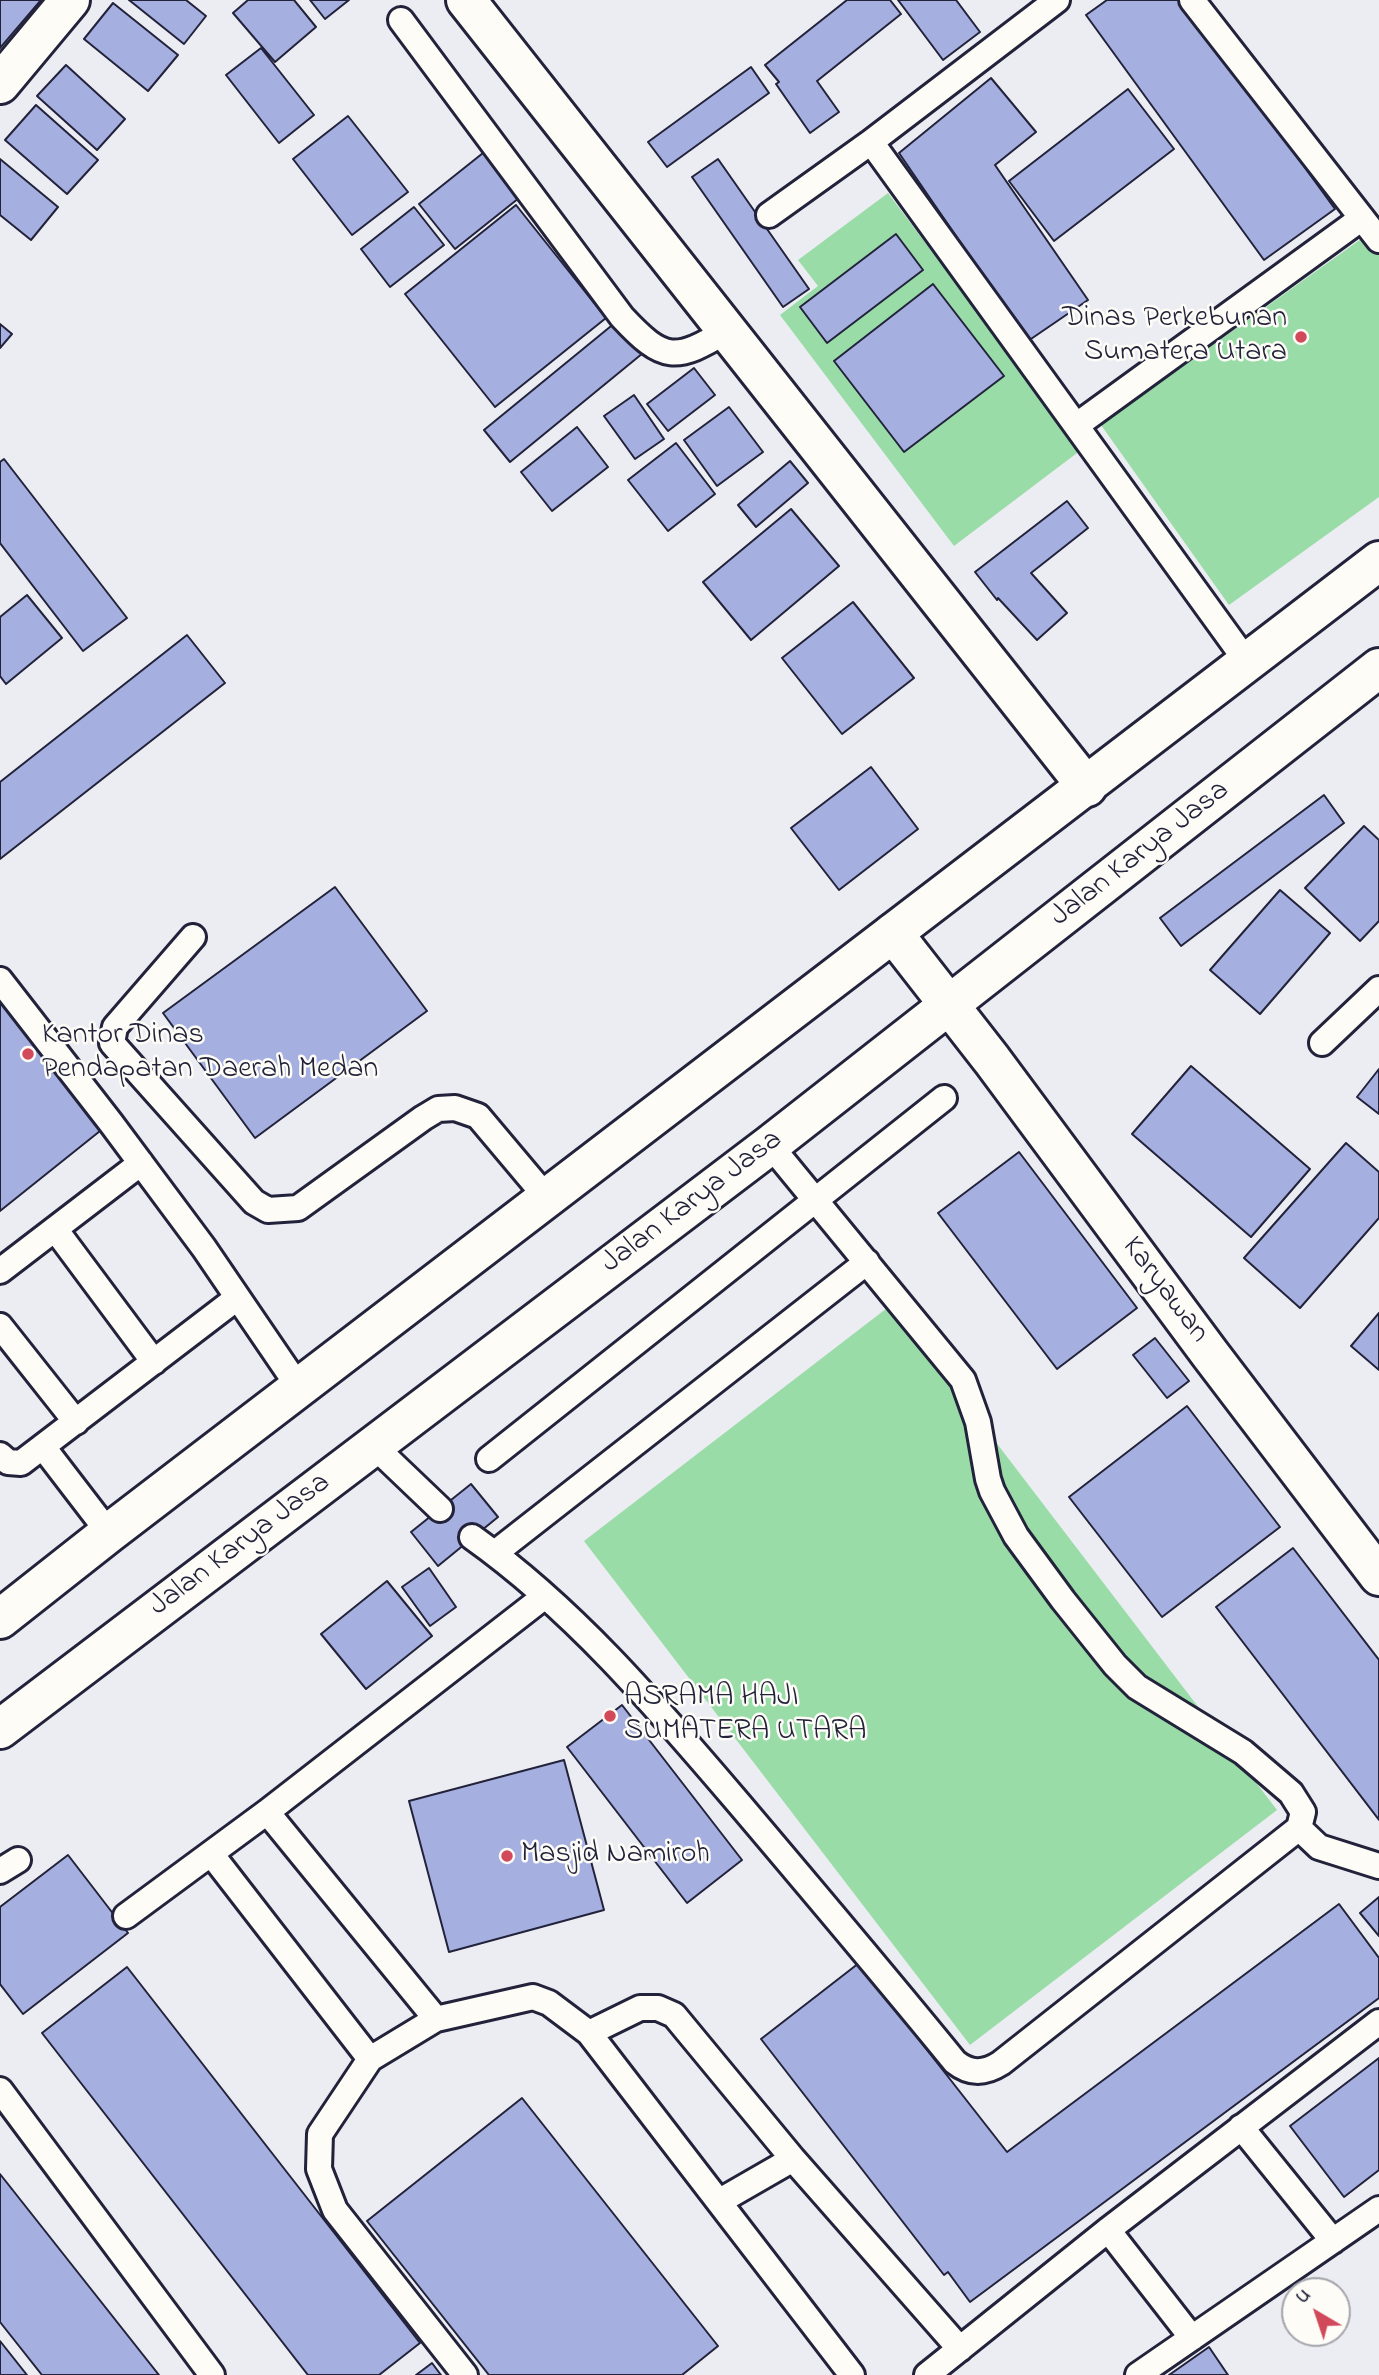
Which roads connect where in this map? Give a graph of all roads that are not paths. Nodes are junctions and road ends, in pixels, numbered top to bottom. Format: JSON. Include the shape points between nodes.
{"nodes":[{"id":1,"x":70,"y":0,"type":"edge"},
{"id":2,"x":466,"y":0,"type":"edge"},
{"id":3,"x":1057,"y":0,"type":"edge"},
{"id":4,"x":1192,"y":0,"type":"edge"},
{"id":5,"x":401,"y":20,"type":"dead end"},
{"id":6,"x":0,"y":84,"type":"edge"},
{"id":7,"x":871,"y":142,"type":"junction"},
{"id":8,"x":769,"y":215,"type":"dead end"},
{"id":9,"x":1362,"y":218,"type":"junction"},
{"id":10,"x":1379,"y":240,"type":"edge"},
{"id":11,"x":728,"y":330,"type":"junction"},
{"id":12,"x":1077,"y":425,"type":"junction"},
{"id":13,"x":1379,"y":561,"type":"edge"},
{"id":14,"x":1247,"y":662,"type":"junction"},
{"id":15,"x":1379,"y":668,"type":"edge"},
{"id":16,"x":1087,"y":787,"type":"junction"},
{"id":17,"x":893,"y":933,"type":"junction"},
{"id":18,"x":193,"y":937,"type":"dead end"},
{"id":19,"x":0,"y":980,"type":"edge"},
{"id":20,"x":1379,"y":989,"type":"edge"},
{"id":21,"x":950,"y":1005,"type":"junction"},
{"id":22,"x":1322,"y":1043,"type":"dead end"},
{"id":23,"x":944,"y":1098,"type":"dead end"},
{"id":24,"x":770,"y":1145,"type":"junction"},
{"id":25,"x":141,"y":1163,"type":"junction"},
{"id":26,"x":547,"y":1198,"type":"junction"},
{"id":27,"x":816,"y":1201,"type":"junction"},
{"id":28,"x":54,"y":1229,"type":"junction"},
{"id":29,"x":867,"y":1262,"type":"junction"},
{"id":30,"x":0,"y":1271,"type":"edge"},
{"id":31,"x":237,"y":1298,"type":"junction"},
{"id":32,"x":0,"y":1326,"type":"edge"},
{"id":33,"x":154,"y":1362,"type":"junction"},
{"id":34,"x":300,"y":1389,"type":"junction"},
{"id":35,"x":76,"y":1422,"type":"junction"},
{"id":36,"x":373,"y":1446,"type":"junction"},
{"id":37,"x":43,"y":1447,"type":"junction"},
{"id":38,"x":0,"y":1455,"type":"edge"},
{"id":39,"x":489,"y":1459,"type":"dead end"},
{"id":40,"x":440,"y":1509,"type":"dead end"},
{"id":41,"x":109,"y":1533,"type":"junction"},
{"id":42,"x":472,"y":1537,"type":"dead end"},
{"id":43,"x":495,"y":1553,"type":"junction"},
{"id":44,"x":1379,"y":1576,"type":"edge"},
{"id":45,"x":545,"y":1596,"type":"junction"},
{"id":46,"x":0,"y":1619,"type":"edge"},
{"id":47,"x":0,"y":1728,"type":"edge"},
{"id":48,"x":267,"y":1812,"type":"junction"},
{"id":49,"x":1300,"y":1828,"type":"junction"},
{"id":50,"x":212,"y":1855,"type":"junction"},
{"id":51,"x":1379,"y":1866,"type":"edge"},
{"id":52,"x":126,"y":1916,"type":"dead end"},
{"id":53,"x":436,"y":2019,"type":"junction"},
{"id":54,"x":1379,"y":2022,"type":"edge"},
{"id":55,"x":589,"y":2033,"type":"junction"},
{"id":56,"x":370,"y":2059,"type":"junction"},
{"id":57,"x":0,"y":2090,"type":"edge"},
{"id":58,"x":1241,"y":2127,"type":"junction"},
{"id":59,"x":793,"y":2159,"type":"junction"},
{"id":60,"x":720,"y":2201,"type":"junction"},
{"id":61,"x":1379,"y":2209,"type":"edge"},
{"id":62,"x":1108,"y":2230,"type":"junction"},
{"id":63,"x":1333,"y":2241,"type":"junction"},
{"id":64,"x":1192,"y":2338,"type":"junction"},
{"id":65,"x":960,"y":2349,"type":"junction"},
{"id":66,"x":842,"y":2372,"type":"edge"},
{"id":67,"x":212,"y":2375,"type":"edge"},
{"id":68,"x":465,"y":2375,"type":"edge"},
{"id":69,"x":927,"y":2375,"type":"edge"},
{"id":70,"x":1138,"y":2375,"type":"edge"}],
"edges":[{"from":1,"to":6,"type":"main road"},
{"from":2,"to":11,"type":"main road"},
{"from":3,"to":7,"type":"lane"},
{"from":4,"to":9,"type":"lane"},
{"from":5,"to":11,"type":"lane","via":[[641,338],[670,354],[700,347]]},
{"from":7,"to":8,"type":"lane"},
{"from":7,"to":12,"type":"lane"},
{"from":9,"to":10,"type":"lane"},
{"from":9,"to":12,"type":"lane"},
{"from":11,"to":16,"type":"main road"},
{"from":12,"to":14,"type":"lane"},
{"from":13,"to":14,"type":"main road"},
{"from":14,"to":16,"type":"main road"},
{"from":15,"to":21,"type":"main road","name":"Jalan Karya Jasa"},
{"from":16,"to":17,"type":"main road"},
{"from":17,"to":21,"type":"main road","name":"Karyawan"},
{"from":17,"to":26,"type":"main road"},
{"from":18,"to":26,"type":"lane","via":[[115,1027],[112,1043],[254,1202],[268,1210],[298,1208],[423,1118],[438,1109],[455,1108],[478,1116]]},
{"from":19,"to":25,"type":"lane"},
{"from":20,"to":22,"type":"lane"},
{"from":21,"to":24,"type":"main road","name":"Jalan Karya Jasa"},
{"from":21,"to":44,"type":"main road","name":"Karyawan"},
{"from":23,"to":27,"type":"lane"},
{"from":24,"to":27,"type":"lane"},
{"from":24,"to":36,"type":"main road","name":"Jalan Karya Jasa"},
{"from":25,"to":28,"type":"lane"},
{"from":25,"to":31,"type":"lane"},
{"from":26,"to":34,"type":"main road"},
{"from":27,"to":29,"type":"lane"},
{"from":27,"to":39,"type":"lane"},
{"from":28,"to":30,"type":"lane"},
{"from":28,"to":33,"type":"lane"},
{"from":29,"to":43,"type":"lane"},
{"from":29,"to":49,"type":"lane","via":[[963,1380],[978,1422],[992,1491],[1016,1536],[1063,1600],[1137,1687],[1243,1752],[1291,1793],[1303,1812]]},
{"from":31,"to":33,"type":"lane"},
{"from":31,"to":34,"type":"lane"},
{"from":32,"to":35,"type":"lane"},
{"from":33,"to":35,"type":"lane"},
{"from":34,"to":41,"type":"main road"},
{"from":35,"to":37,"type":"lane"},
{"from":36,"to":40,"type":"lane"},
{"from":36,"to":47,"type":"main road","name":"Jalan Karya Jasa"},
{"from":37,"to":38,"type":"lane","via":[[21,1462],[8,1462]]},
{"from":37,"to":41,"type":"lane"},
{"from":41,"to":46,"type":"main road"},
{"from":42,"to":43,"type":"lane"},
{"from":43,"to":45,"type":"lane"},
{"from":45,"to":48,"type":"lane"},
{"from":45,"to":49,"type":"lane","via":[[591,1636],[706,1765],[955,2062],[970,2071],[991,2070],[1001,2063]]},
{"from":48,"to":50,"type":"lane"},
{"from":48,"to":53,"type":"lane"},
{"from":49,"to":51,"type":"lane","via":[[1319,1847]]},
{"from":50,"to":52,"type":"lane"},
{"from":50,"to":56,"type":"lane"},
{"from":53,"to":55,"type":"lane","via":[[533,1997],[549,2003]]},
{"from":53,"to":56,"type":"lane"},
{"from":54,"to":58,"type":"lane"},
{"from":55,"to":59,"type":"lane","via":[[640,2008],[658,2008],[674,2015]]},
{"from":55,"to":60,"type":"lane"},
{"from":56,"to":68,"type":"lane","via":[[320,2134],[319,2169],[335,2210]]},
{"from":57,"to":67,"type":"lane"},
{"from":58,"to":62,"type":"lane"},
{"from":58,"to":63,"type":"lane"},
{"from":59,"to":60,"type":"lane"},
{"from":59,"to":65,"type":"lane"},
{"from":60,"to":66,"type":"lane"},
{"from":61,"to":63,"type":"lane"},
{"from":62,"to":64,"type":"lane"},
{"from":62,"to":65,"type":"lane"},
{"from":63,"to":64,"type":"lane"},
{"from":64,"to":70,"type":"lane"},
{"from":65,"to":69,"type":"lane"}]}
